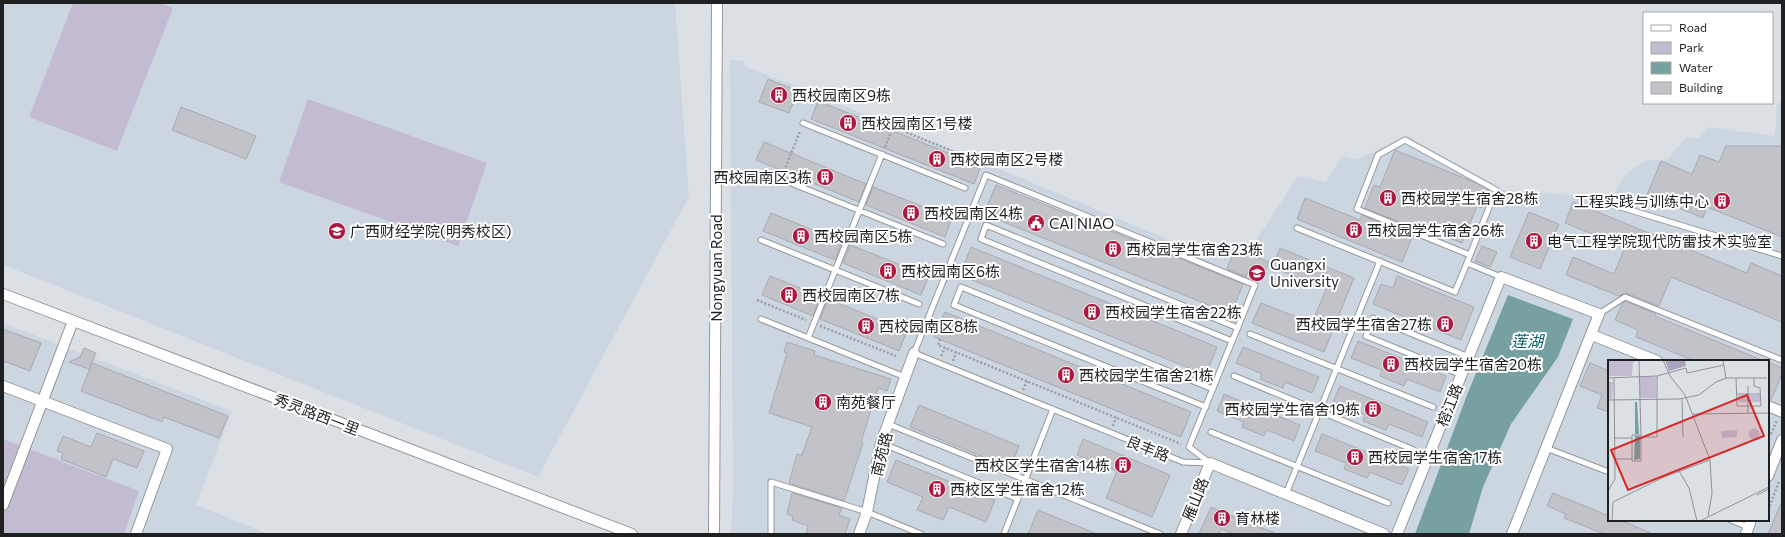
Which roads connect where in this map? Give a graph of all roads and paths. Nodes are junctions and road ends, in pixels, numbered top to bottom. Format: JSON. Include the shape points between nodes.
{"nodes":[{"id":1,"x":717,"y":3,"type":"edge"},
{"id":2,"x":803,"y":123,"type":"joint"},
{"id":3,"x":882,"y":154,"type":"junction"},
{"id":4,"x":977,"y":161,"type":"dead end"},
{"id":5,"x":781,"y":179,"type":"joint"},
{"id":6,"x":965,"y":188,"type":"dead end"},
{"id":7,"x":1606,"y":203,"type":"dead end"},
{"id":8,"x":860,"y":210,"type":"junction"},
{"id":9,"x":1297,"y":228,"type":"dead end"},
{"id":10,"x":761,"y":240,"type":"dead end"},
{"id":11,"x":943,"y":244,"type":"dead end"},
{"id":12,"x":1470,"y":255,"type":"junction"},
{"id":13,"x":1782,"y":256,"type":"edge"},
{"id":14,"x":1380,"y":261,"type":"junction"},
{"id":15,"x":1467,"y":263,"type":"junction"},
{"id":16,"x":835,"y":270,"type":"junction"},
{"id":17,"x":1501,"y":277,"type":"junction"},
{"id":18,"x":3,"y":294,"type":"edge"},
{"id":19,"x":757,"y":300,"type":"dead end"},
{"id":20,"x":919,"y":304,"type":"dead end"},
{"id":21,"x":1599,"y":314,"type":"junction"},
{"id":22,"x":761,"y":319,"type":"dead end"},
{"id":23,"x":73,"y":321,"type":"junction"},
{"id":24,"x":814,"y":323,"type":"junction"},
{"id":25,"x":1238,"y":328,"type":"junction"},
{"id":26,"x":1250,"y":334,"type":"dead end"},
{"id":27,"x":1592,"y":334,"type":"junction"},
{"id":28,"x":808,"y":338,"type":"junction"},
{"id":29,"x":940,"y":339,"type":"dead end"},
{"id":30,"x":1232,"y":341,"type":"junction"},
{"id":31,"x":914,"y":352,"type":"junction"},
{"id":32,"x":896,"y":356,"type":"dead end"},
{"id":33,"x":1469,"y":357,"type":"junction"},
{"id":34,"x":1655,"y":360,"type":"edge"},
{"id":35,"x":1782,"y":360,"type":"edge"},
{"id":36,"x":1337,"y":368,"type":"junction"},
{"id":37,"x":1462,"y":374,"type":"junction"},
{"id":38,"x":1234,"y":376,"type":"dead end"},
{"id":39,"x":905,"y":377,"type":"junction"},
{"id":40,"x":3,"y":386,"type":"edge"},
{"id":41,"x":1213,"y":389,"type":"junction"},
{"id":42,"x":42,"y":401,"type":"junction"},
{"id":43,"x":1769,"y":406,"type":"edge"},
{"id":44,"x":1206,"y":407,"type":"junction"},
{"id":45,"x":1432,"y":407,"type":"dead end"},
{"id":46,"x":1053,"y":409,"type":"junction"},
{"id":47,"x":1320,"y":410,"type":"junction"},
{"id":48,"x":1781,"y":411,"type":"edge"},
{"id":49,"x":888,"y":424,"type":"junction"},
{"id":50,"x":1211,"y":432,"type":"dead end"},
{"id":51,"x":1770,"y":436,"type":"dead end"},
{"id":52,"x":1782,"y":440,"type":"edge"},
{"id":53,"x":881,"y":443,"type":"junction"},
{"id":54,"x":1189,"y":447,"type":"junction"},
{"id":55,"x":1546,"y":448,"type":"junction"},
{"id":56,"x":1414,"y":450,"type":"dead end"},
{"id":57,"x":1210,"y":463,"type":"junction"},
{"id":58,"x":1297,"y":466,"type":"junction"},
{"id":59,"x":1608,"y":472,"type":"edge"},
{"id":60,"x":1769,"y":473,"type":"edge"},
{"id":61,"x":1026,"y":480,"type":"junction"},
{"id":62,"x":1779,"y":481,"type":"dead end"},
{"id":63,"x":1286,"y":494,"type":"junction"},
{"id":64,"x":1018,"y":499,"type":"junction"},
{"id":65,"x":1388,"y":503,"type":"dead end"},
{"id":66,"x":3,"y":505,"type":"edge"},
{"id":67,"x":1769,"y":507,"type":"edge"},
{"id":68,"x":867,"y":512,"type":"junction"},
{"id":69,"x":1733,"y":521,"type":"edge"},
{"id":70,"x":1748,"y":527,"type":"edge"},
{"id":71,"x":136,"y":534,"type":"edge"},
{"id":72,"x":632,"y":534,"type":"edge"},
{"id":73,"x":714,"y":534,"type":"edge"},
{"id":74,"x":771,"y":534,"type":"edge"},
{"id":75,"x":858,"y":534,"type":"edge"},
{"id":76,"x":921,"y":534,"type":"edge"},
{"id":77,"x":1004,"y":534,"type":"edge"},
{"id":78,"x":1160,"y":534,"type":"edge"},
{"id":79,"x":1181,"y":534,"type":"edge"},
{"id":80,"x":1384,"y":534,"type":"edge"},
{"id":81,"x":1397,"y":534,"type":"edge"},
{"id":82,"x":1512,"y":534,"type":"edge"}],
"edges":[{"from":1,"to":73,"type":"street","name":"Nongyuan Road"},
{"from":2,"to":3,"type":"lane"},
{"from":2,"to":5,"type":"path"},
{"from":3,"to":4,"type":"path","via":[[893,127]]},
{"from":3,"to":6,"type":"lane"},
{"from":3,"to":8,"type":"lane"},
{"from":5,"to":8,"type":"lane"},
{"from":7,"to":13,"type":"lane"},
{"from":8,"to":11,"type":"lane"},
{"from":8,"to":16,"type":"lane"},
{"from":9,"to":14,"type":"lane"},
{"from":10,"to":16,"type":"lane"},
{"from":12,"to":12,"type":"lane","via":[[1496,190],[1405,140],[1378,154],[1357,209]]},
{"from":12,"to":15,"type":"lane"},
{"from":14,"to":15,"type":"lane","via":[[1455,292]]},
{"from":14,"to":36,"type":"lane"},
{"from":15,"to":17,"type":"lane"},
{"from":16,"to":20,"type":"lane"},
{"from":16,"to":24,"type":"lane"},
{"from":17,"to":21,"type":"street"},
{"from":17,"to":33,"type":"street","name":"榕江路"},
{"from":18,"to":23,"type":"street","name":"秀灵路西一里"},
{"from":19,"to":24,"type":"path"},
{"from":21,"to":27,"type":"street"},
{"from":21,"to":35,"type":"lane","via":[[1625,297]]},
{"from":22,"to":28,"type":"lane"},
{"from":23,"to":42,"type":"street"},
{"from":23,"to":72,"type":"street","name":"秀灵路西一里"},
{"from":24,"to":28,"type":"lane"},
{"from":24,"to":32,"type":"path"},
{"from":25,"to":30,"type":"lane"},
{"from":25,"to":30,"type":"lane","via":[[986,226],[981,239]]},
{"from":25,"to":31,"type":"lane","via":[[1255,284],[986,175]]},
{"from":26,"to":36,"type":"lane"},
{"from":27,"to":34,"type":"street"},
{"from":27,"to":55,"type":"street"},
{"from":28,"to":39,"type":"lane"},
{"from":29,"to":54,"type":"path","via":[[938,345]]},
{"from":30,"to":41,"type":"lane"},
{"from":31,"to":39,"type":"street","name":"南苑路"},
{"from":31,"to":46,"type":"lane","name":"良丰路"},
{"from":33,"to":37,"type":"street","name":"榕江路"},
{"from":33,"to":37,"type":"lane","via":[[1373,318],[1366,336]]},
{"from":36,"to":45,"type":"lane"},
{"from":36,"to":47,"type":"lane"},
{"from":37,"to":81,"type":"street","name":"榕江路"},
{"from":38,"to":47,"type":"lane"},
{"from":39,"to":49,"type":"street","name":"南苑路"},
{"from":40,"to":42,"type":"street"},
{"from":41,"to":44,"type":"lane"},
{"from":41,"to":44,"type":"lane","via":[[961,287],[956,299],[954,305]]},
{"from":42,"to":66,"type":"street"},
{"from":42,"to":71,"type":"street","via":[[167,449]]},
{"from":43,"to":48,"type":"street"},
{"from":44,"to":54,"type":"lane"},
{"from":46,"to":57,"type":"lane","name":"良丰路","via":[[1183,462]]},
{"from":46,"to":61,"type":"lane"},
{"from":47,"to":56,"type":"lane"},
{"from":47,"to":58,"type":"lane"},
{"from":48,"to":51,"type":"path"},
{"from":49,"to":53,"type":"street","name":"南苑路"},
{"from":49,"to":61,"type":"lane"},
{"from":50,"to":58,"type":"lane"},
{"from":52,"to":60,"type":"street"},
{"from":53,"to":64,"type":"lane"},
{"from":53,"to":68,"type":"street","name":"南苑路"},
{"from":54,"to":57,"type":"lane"},
{"from":55,"to":59,"type":"lane"},
{"from":55,"to":82,"type":"street"},
{"from":57,"to":63,"type":"street","name":"良丰路"},
{"from":57,"to":79,"type":"street","name":"雁山路"},
{"from":58,"to":63,"type":"lane"},
{"from":58,"to":65,"type":"lane"},
{"from":61,"to":64,"type":"lane"},
{"from":61,"to":78,"type":"lane"},
{"from":62,"to":67,"type":"path"},
{"from":63,"to":80,"type":"street","name":"良丰路"},
{"from":64,"to":77,"type":"lane"},
{"from":68,"to":74,"type":"lane","via":[[771,482]]},
{"from":68,"to":75,"type":"street","name":"南苑路"},
{"from":68,"to":76,"type":"lane"},
{"from":69,"to":70,"type":"lane"}]}
